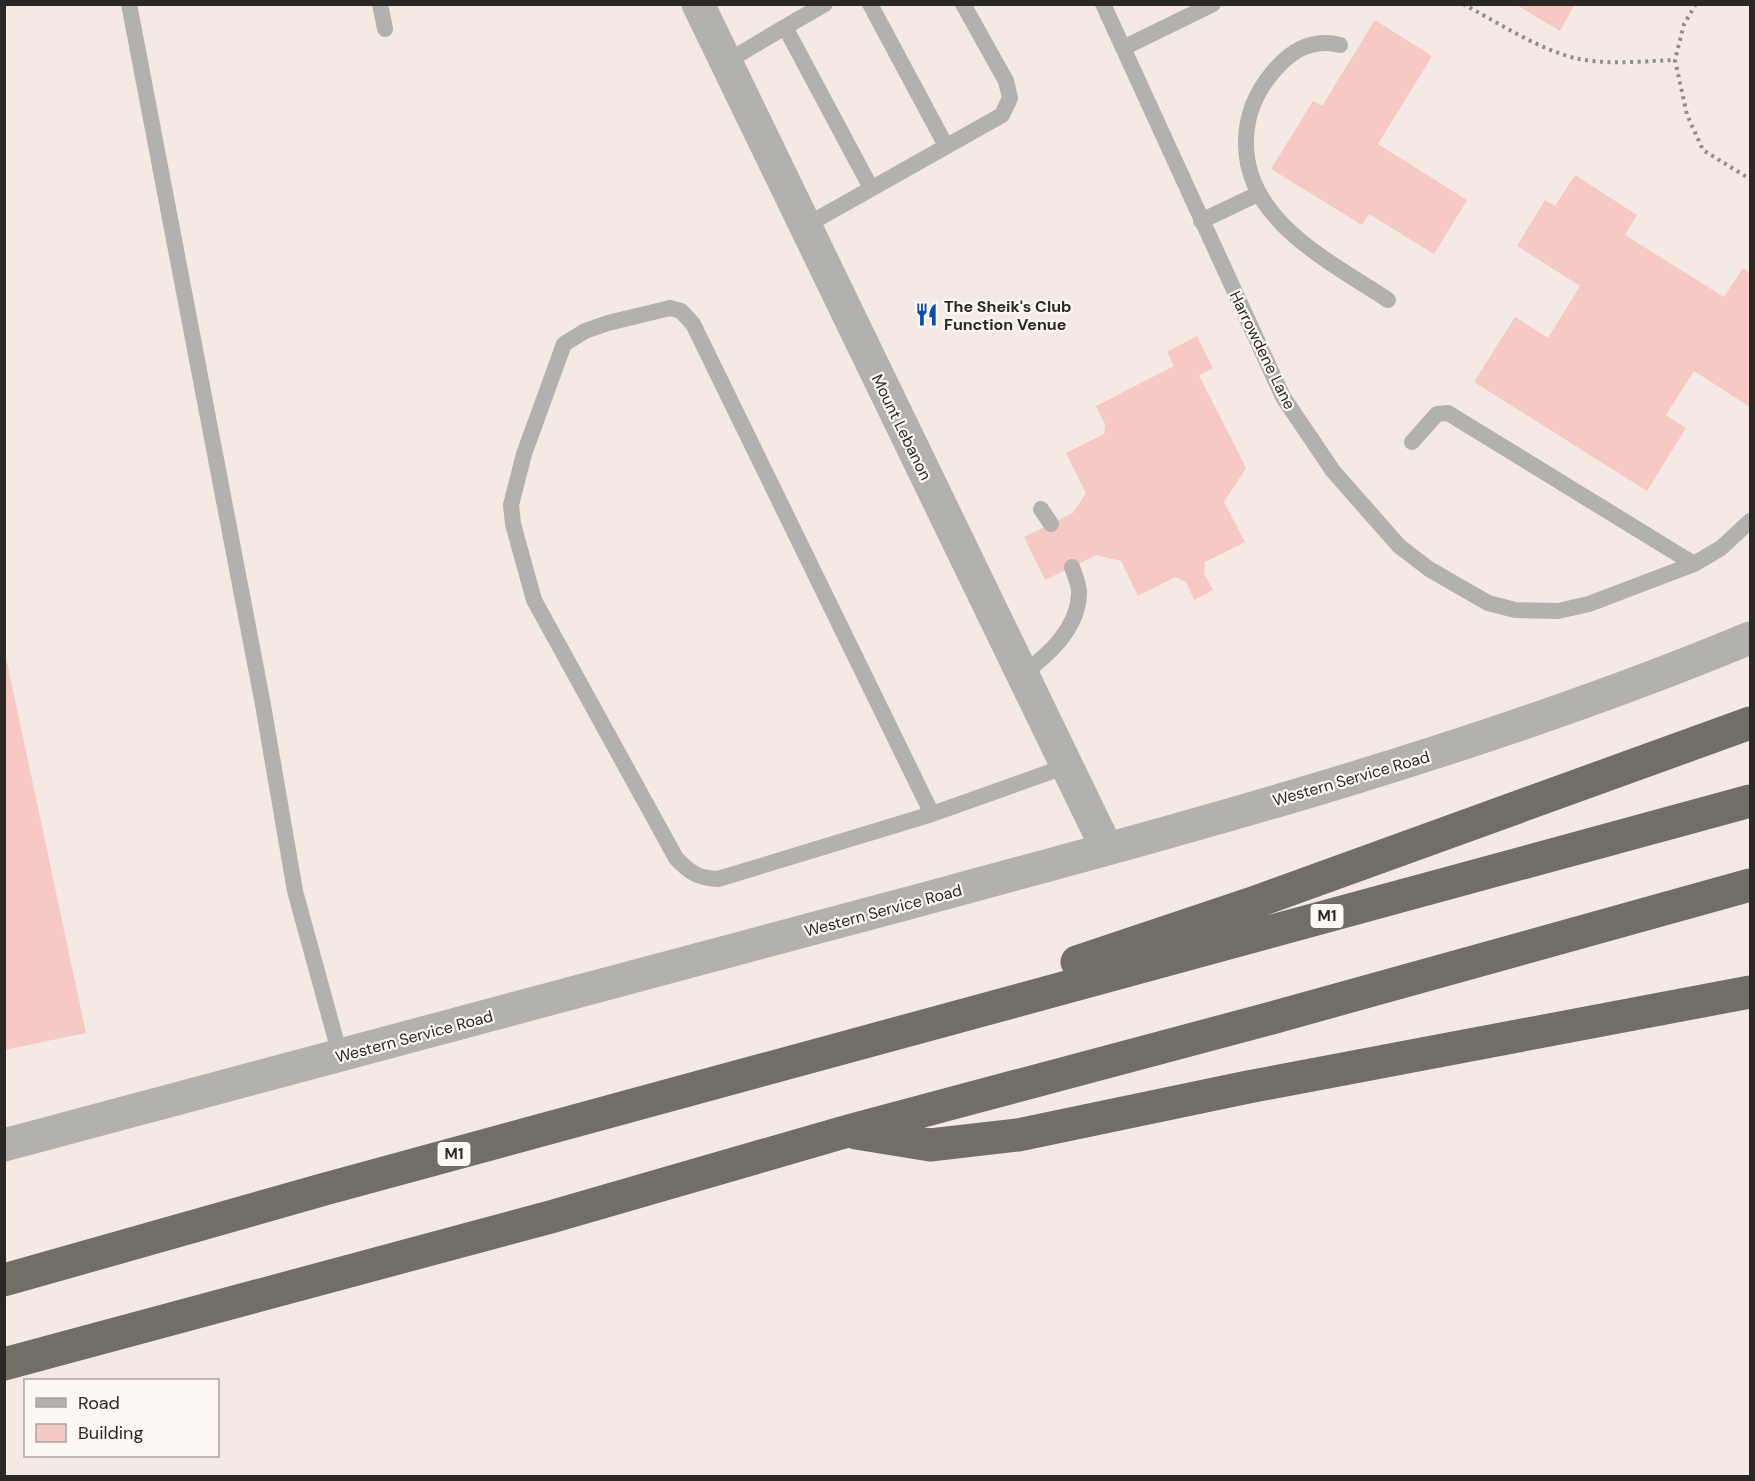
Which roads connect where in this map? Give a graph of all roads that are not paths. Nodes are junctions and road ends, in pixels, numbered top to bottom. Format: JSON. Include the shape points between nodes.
{"nodes":[{"id":1,"x":129,"y":4,"type":"edge"},
{"id":2,"x":380,"y":4,"type":"edge"},
{"id":3,"x":698,"y":4,"type":"edge"},
{"id":4,"x":825,"y":4,"type":"edge"},
{"id":5,"x":870,"y":4,"type":"edge"},
{"id":6,"x":963,"y":4,"type":"edge"},
{"id":7,"x":1103,"y":4,"type":"edge"},
{"id":8,"x":1213,"y":4,"type":"edge"},
{"id":9,"x":785,"y":27,"type":"junction"},
{"id":10,"x":385,"y":29,"type":"dead end"},
{"id":11,"x":1340,"y":45,"type":"dead end"},
{"id":12,"x":1123,"y":48,"type":"junction"},
{"id":13,"x":726,"y":62,"type":"junction"},
{"id":14,"x":946,"y":146,"type":"junction"},
{"id":15,"x":871,"y":188,"type":"junction"},
{"id":16,"x":1258,"y":194,"type":"junction"},
{"id":17,"x":1201,"y":221,"type":"junction"},
{"id":18,"x":805,"y":226,"type":"junction"},
{"id":19,"x":1389,"y":300,"type":"dead end"},
{"id":20,"x":1412,"y":442,"type":"dead end"},
{"id":21,"x":1041,"y":509,"type":"dead end"},
{"id":22,"x":1750,"y":521,"type":"edge"},
{"id":23,"x":1051,"y":524,"type":"dead end"},
{"id":24,"x":1694,"y":564,"type":"junction"},
{"id":25,"x":1072,"y":567,"type":"dead end"},
{"id":26,"x":1750,"y":638,"type":"edge"},
{"id":27,"x":1022,"y":675,"type":"junction"},
{"id":28,"x":1750,"y":723,"type":"edge"},
{"id":29,"x":1067,"y":766,"type":"junction"},
{"id":30,"x":1750,"y":801,"type":"edge"},
{"id":31,"x":932,"y":814,"type":"junction"},
{"id":32,"x":1107,"y":849,"type":"junction"},
{"id":33,"x":1750,"y":885,"type":"edge"},
{"id":34,"x":1750,"y":992,"type":"edge"},
{"id":35,"x":903,"y":1031,"type":"junction"},
{"id":36,"x":340,"y":1055,"type":"junction"},
{"id":37,"x":848,"y":1131,"type":"junction"},
{"id":38,"x":4,"y":1145,"type":"edge"},
{"id":39,"x":4,"y":1280,"type":"edge"},
{"id":40,"x":4,"y":1364,"type":"edge"}],
"edges":[{"from":1,"to":36,"type":"lane","via":[[295,891]]},
{"from":2,"to":10,"type":"lane"},
{"from":3,"to":13,"type":"street","name":"Mount Lebanon"},
{"from":4,"to":9,"type":"lane"},
{"from":5,"to":14,"type":"lane"},
{"from":6,"to":14,"type":"lane","via":[[1006,81],[1010,98],[1002,115]]},
{"from":7,"to":12,"type":"lane","name":"Harrowdene Lane"},
{"from":8,"to":12,"type":"lane"},
{"from":9,"to":13,"type":"lane"},
{"from":9,"to":15,"type":"lane"},
{"from":11,"to":16,"type":"lane","via":[[1317,42],[1286,57],[1249,111],[1246,153]]},
{"from":12,"to":17,"type":"lane","name":"Harrowdene Lane"},
{"from":13,"to":18,"type":"street","name":"Mount Lebanon"},
{"from":14,"to":15,"type":"lane"},
{"from":15,"to":18,"type":"lane"},
{"from":16,"to":17,"type":"lane"},
{"from":16,"to":19,"type":"lane","via":[[1283,225],[1310,248]]},
{"from":17,"to":24,"type":"lane","name":"Harrowdene Lane","via":[[1283,397],[1362,506],[1399,546],[1429,569],[1488,603],[1515,610],[1558,611],[1589,604]]},
{"from":18,"to":27,"type":"street","name":"Mount Lebanon"},
{"from":20,"to":24,"type":"lane","via":[[1437,414],[1448,413]]},
{"from":21,"to":23,"type":"lane"},
{"from":22,"to":24,"type":"lane","name":"Harrowdene Lane","via":[[1721,548]]},
{"from":25,"to":27,"type":"lane","via":[[1080,592],[1077,611],[1063,636]]},
{"from":26,"to":32,"type":"street","name":"Western Service Road","via":[[1663,675],[1443,750]]},
{"from":27,"to":29,"type":"street","name":"Mount Lebanon"},
{"from":28,"to":35,"type":"highway","via":[[1250,904],[976,993]]},
{"from":29,"to":31,"type":"lane"},
{"from":29,"to":32,"type":"street","name":"Mount Lebanon"},
{"from":30,"to":35,"type":"highway","number":"M1"},
{"from":31,"to":31,"type":"lane","via":[[718,879],[703,879],[690,873],[676,858],[534,600],[513,524],[511,505],[524,454],[564,344],[601,326],[670,308],[681,311],[693,324]]},
{"from":32,"to":36,"type":"street","name":"Western Service Road"},
{"from":33,"to":37,"type":"highway"},
{"from":34,"to":37,"type":"highway","via":[[1018,1135],[930,1145]]},
{"from":35,"to":39,"type":"highway","number":"M1"},
{"from":36,"to":38,"type":"street","name":"Western Service Road"},
{"from":37,"to":40,"type":"highway","via":[[554,1216]]}]}
